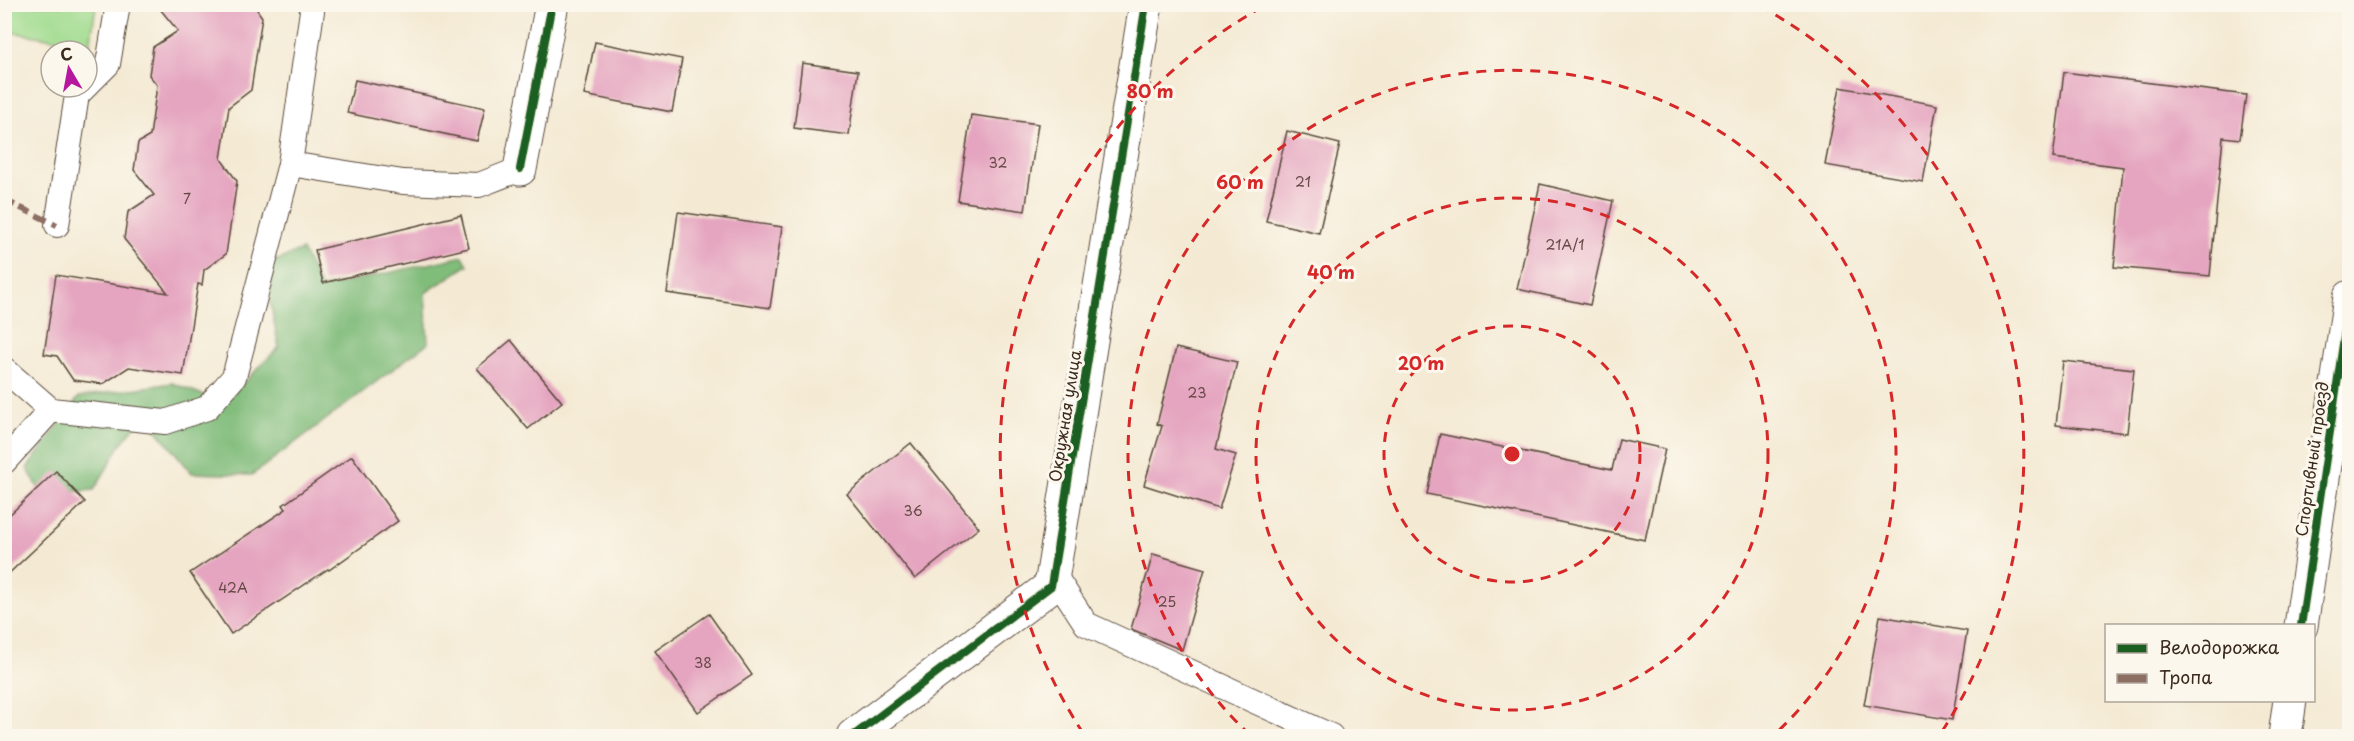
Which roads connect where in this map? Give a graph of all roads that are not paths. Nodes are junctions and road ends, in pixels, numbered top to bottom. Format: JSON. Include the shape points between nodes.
{"nodes":[{"id":1,"x":118,"y":4,"type":"edge"},
{"id":2,"x":314,"y":4,"type":"edge"},
{"id":3,"x":552,"y":4,"type":"edge"},
{"id":4,"x":1146,"y":4,"type":"edge"},
{"id":5,"x":99,"y":73,"type":"edge"},
{"id":6,"x":76,"y":99,"type":"edge"},
{"id":7,"x":290,"y":164,"type":"junction"},
{"id":8,"x":520,"y":169,"type":"joint"},
{"id":9,"x":57,"y":225,"type":"dead end"},
{"id":10,"x":2349,"y":297,"type":"edge"},
{"id":11,"x":4,"y":369,"type":"edge"},
{"id":12,"x":51,"y":410,"type":"junction"},
{"id":13,"x":4,"y":462,"type":"edge"},
{"id":14,"x":1053,"y":573,"type":"junction"},
{"id":15,"x":2301,"y":624,"type":"edge"},
{"id":16,"x":2290,"y":702,"type":"edge"},
{"id":17,"x":853,"y":736,"type":"edge"},
{"id":18,"x":1331,"y":736,"type":"edge"},
{"id":19,"x":2284,"y":736,"type":"edge"}],
"edges":[{"from":1,"to":5,"type":"lane","via":[[108,64]]},
{"from":2,"to":7,"type":"lane"},
{"from":3,"to":8,"type":"street"},
{"from":4,"to":14,"type":"street","name":"Окружная улица"},
{"from":6,"to":9,"type":"lane"},
{"from":7,"to":8,"type":"lane","via":[[403,182],[479,185]]},
{"from":7,"to":12,"type":"lane","via":[[234,377],[207,408],[165,422]]},
{"from":10,"to":15,"type":"street","name":"Спортивный проезд"},
{"from":11,"to":12,"type":"lane"},
{"from":12,"to":13,"type":"lane"},
{"from":14,"to":17,"type":"street","name":"Окружная улица","via":[[1051,586]]},
{"from":14,"to":18,"type":"lane","via":[[1086,624]]},
{"from":16,"to":19,"type":"street"}]}
